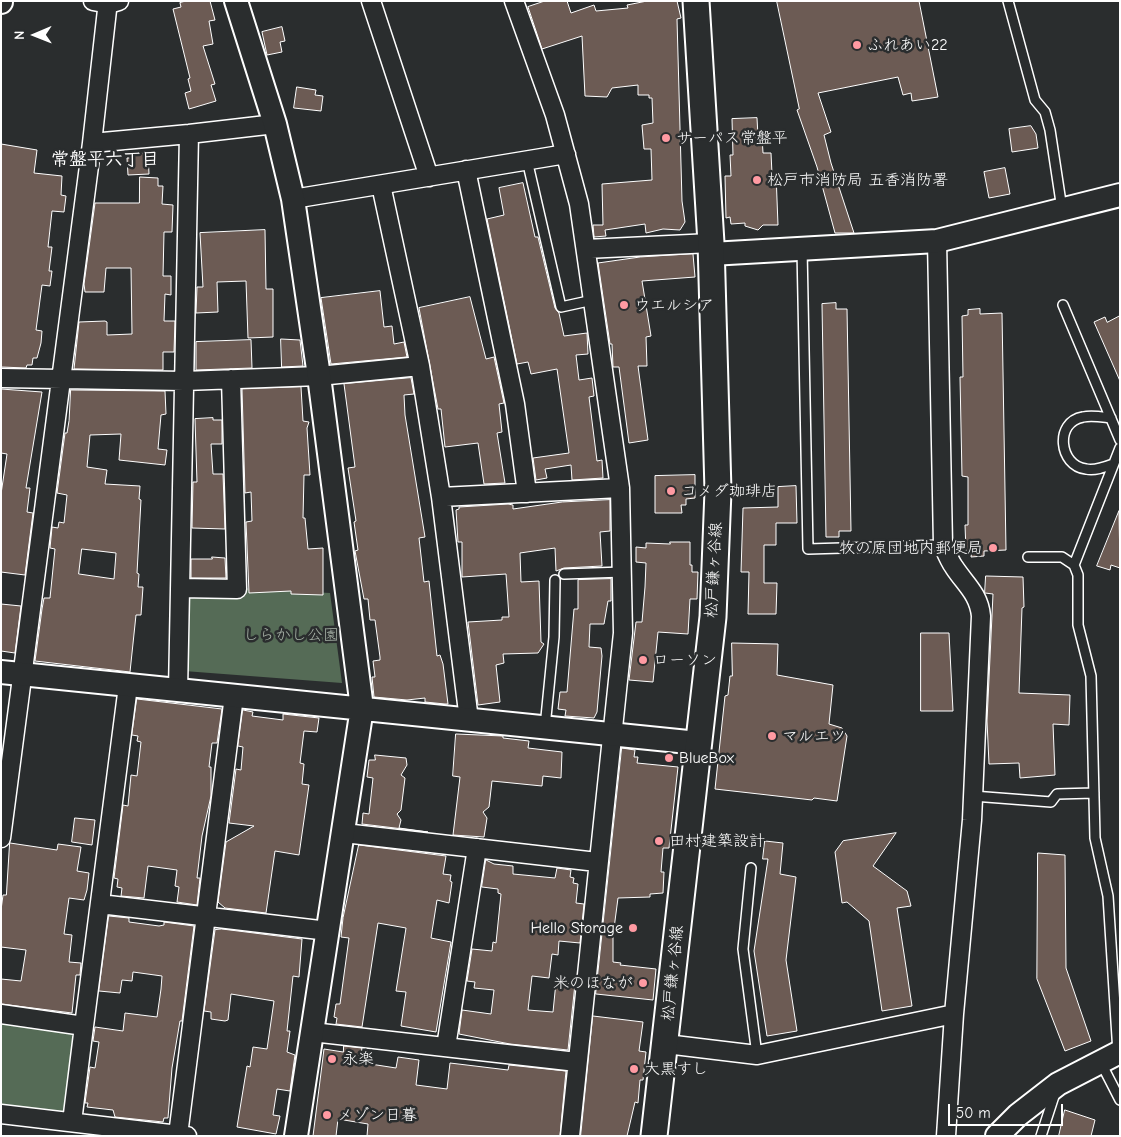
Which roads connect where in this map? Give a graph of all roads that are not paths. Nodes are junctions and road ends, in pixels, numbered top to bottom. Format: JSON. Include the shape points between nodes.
{"nodes":[{"id":1,"x":236,"y":1,"type":"edge"},
{"id":2,"x":371,"y":1,"type":"edge"},
{"id":3,"x":514,"y":1,"type":"edge"},
{"id":4,"x":696,"y":1,"type":"edge"},
{"id":5,"x":1008,"y":1,"type":"edge"},
{"id":6,"x":107,"y":2,"type":"edge"},
{"id":7,"x":275,"y":124,"type":"junction"},
{"id":8,"x":189,"y":134,"type":"junction"},
{"id":9,"x":92,"y":142,"type":"junction"},
{"id":10,"x":566,"y":154,"type":"junction"},
{"id":11,"x":528,"y":160,"type":"junction"},
{"id":12,"x":466,"y":170,"type":"junction"},
{"id":13,"x":429,"y":177,"type":"junction"},
{"id":14,"x":381,"y":185,"type":"junction"},
{"id":15,"x":1120,"y":195,"type":"edge"},
{"id":16,"x":293,"y":200,"type":"junction"},
{"id":17,"x":1062,"y":210,"type":"junction"},
{"id":18,"x":937,"y":241,"type":"junction"},
{"id":19,"x":586,"y":249,"type":"junction"},
{"id":20,"x":711,"y":249,"type":"junction"},
{"id":21,"x":802,"y":249,"type":"junction"},
{"id":22,"x":594,"y":300,"type":"junction"},
{"id":23,"x":1063,"y":305,"type":"dead end"},
{"id":24,"x":420,"y":366,"type":"junction"},
{"id":25,"x":319,"y":376,"type":"junction"},
{"id":26,"x":1,"y":378,"type":"edge"},
{"id":27,"x":231,"y":379,"type":"junction"},
{"id":28,"x":62,"y":380,"type":"junction"},
{"id":29,"x":184,"y":381,"type":"junction"},
{"id":30,"x":1111,"y":418,"type":"junction"},
{"id":31,"x":1120,"y":440,"type":"edge"},
{"id":32,"x":1120,"y":448,"type":"edge"},
{"id":33,"x":1113,"y":464,"type":"junction"},
{"id":34,"x":620,"y":488,"type":"junction"},
{"id":35,"x":527,"y":493,"type":"junction"},
{"id":36,"x":441,"y":498,"type":"junction"},
{"id":37,"x":942,"y":545,"type":"junction"},
{"id":38,"x":1028,"y":557,"type":"dead end"},
{"id":39,"x":1074,"y":565,"type":"junction"},
{"id":40,"x":623,"y":572,"type":"junction"},
{"id":41,"x":564,"y":574,"type":"dead end"},
{"id":42,"x":555,"y":580,"type":"dead end"},
{"id":43,"x":180,"y":588,"type":"junction"},
{"id":44,"x":12,"y":673,"type":"edge"},
{"id":45,"x":128,"y":686,"type":"junction"},
{"id":46,"x":178,"y":691,"type":"junction"},
{"id":47,"x":234,"y":696,"type":"junction"},
{"id":48,"x":362,"y":708,"type":"junction"},
{"id":49,"x":469,"y":720,"type":"junction"},
{"id":50,"x":545,"y":728,"type":"junction"},
{"id":51,"x":611,"y":734,"type":"junction"},
{"id":52,"x":698,"y":744,"type":"junction"},
{"id":53,"x":1094,"y":793,"type":"junction"},
{"id":54,"x":973,"y":796,"type":"junction"},
{"id":55,"x":344,"y":833,"type":"junction"},
{"id":56,"x":1,"y":838,"type":"edge"},
{"id":57,"x":477,"y":848,"type":"junction"},
{"id":58,"x":597,"y":862,"type":"junction"},
{"id":59,"x":751,"y":868,"type":"dead end"},
{"id":60,"x":100,"y":904,"type":"junction"},
{"id":61,"x":206,"y":917,"type":"junction"},
{"id":62,"x":328,"y":931,"type":"junction"},
{"id":63,"x":1,"y":1014,"type":"edge"},
{"id":64,"x":954,"y":1014,"type":"junction"},
{"id":65,"x":84,"y":1026,"type":"junction"},
{"id":66,"x":312,"y":1032,"type":"junction"},
{"id":67,"x":666,"y":1044,"type":"junction"},
{"id":68,"x":446,"y":1047,"type":"junction"},
{"id":69,"x":757,"y":1055,"type":"junction"},
{"id":70,"x":1113,"y":1056,"type":"edge"},
{"id":71,"x":576,"y":1062,"type":"junction"},
{"id":72,"x":1058,"y":1084,"type":"junction"},
{"id":73,"x":1120,"y":1100,"type":"edge"},
{"id":74,"x":1,"y":1114,"type":"edge"},
{"id":75,"x":72,"y":1122,"type":"junction"},
{"id":76,"x":183,"y":1135,"type":"edge"},
{"id":77,"x":296,"y":1136,"type":"edge"},
{"id":78,"x":570,"y":1136,"type":"edge"},
{"id":79,"x":654,"y":1136,"type":"edge"},
{"id":80,"x":946,"y":1136,"type":"edge"},
{"id":81,"x":997,"y":1136,"type":"edge"},
{"id":82,"x":1042,"y":1136,"type":"edge"}],
"edges":[{"from":1,"to":7,"type":"street"},
{"from":2,"to":13,"type":"street"},
{"from":3,"to":10,"type":"street"},
{"from":4,"to":20,"type":"main road","name":"松戸鎌ヶ谷線"},
{"from":5,"to":17,"type":"lane","via":[[1035,100],[1045,112],[1050,130]]},
{"from":6,"to":9,"type":"street"},
{"from":7,"to":8,"type":"street"},
{"from":7,"to":16,"type":"street"},
{"from":8,"to":9,"type":"street"},
{"from":8,"to":29,"type":"street"},
{"from":9,"to":28,"type":"street"},
{"from":10,"to":11,"type":"street"},
{"from":10,"to":19,"type":"street"},
{"from":11,"to":12,"type":"street"},
{"from":11,"to":22,"type":"lane","via":[[561,307]]},
{"from":12,"to":13,"type":"street"},
{"from":12,"to":35,"type":"street","via":[[515,404]]},
{"from":13,"to":14,"type":"street"},
{"from":14,"to":16,"type":"street"},
{"from":14,"to":24,"type":"street"},
{"from":15,"to":17,"type":"street"},
{"from":16,"to":25,"type":"street"},
{"from":17,"to":18,"type":"street"},
{"from":18,"to":21,"type":"street"},
{"from":18,"to":37,"type":"street"},
{"from":19,"to":20,"type":"street"},
{"from":19,"to":22,"type":"street"},
{"from":20,"to":21,"type":"street"},
{"from":20,"to":52,"type":"main road","name":"松戸鎌ヶ谷線","via":[[718,491],[712,616]]},
{"from":21,"to":37,"type":"lane","via":[[808,549]]},
{"from":22,"to":34,"type":"street"},
{"from":23,"to":30,"type":"lane"},
{"from":24,"to":25,"type":"street"},
{"from":24,"to":36,"type":"street"},
{"from":25,"to":27,"type":"street"},
{"from":25,"to":48,"type":"street"},
{"from":26,"to":28,"type":"street"},
{"from":27,"to":29,"type":"street"},
{"from":27,"to":43,"type":"street","via":[[237,589]]},
{"from":28,"to":29,"type":"street"},
{"from":28,"to":44,"type":"street"},
{"from":29,"to":43,"type":"street"},
{"from":30,"to":31,"type":"lane"},
{"from":30,"to":33,"type":"lane","via":[[1082,417],[1070,424],[1063,435],[1064,450],[1071,463],[1086,470]]},
{"from":32,"to":33,"type":"lane"},
{"from":33,"to":39,"type":"lane"},
{"from":34,"to":35,"type":"street"},
{"from":34,"to":40,"type":"street"},
{"from":35,"to":36,"type":"street"},
{"from":36,"to":49,"type":"street"},
{"from":37,"to":54,"type":"street","via":[[980,605]]},
{"from":38,"to":39,"type":"lane","via":[[1062,557]]},
{"from":39,"to":53,"type":"lane","via":[[1078,575],[1078,625],[1091,676]]},
{"from":40,"to":41,"type":"lane"},
{"from":40,"to":51,"type":"street","via":[[623,633]]},
{"from":42,"to":50,"type":"lane","via":[[554,637]]},
{"from":43,"to":46,"type":"street"},
{"from":44,"to":45,"type":"street"},
{"from":44,"to":56,"type":"street"},
{"from":45,"to":46,"type":"street"},
{"from":45,"to":60,"type":"street"},
{"from":46,"to":47,"type":"street"},
{"from":47,"to":48,"type":"street"},
{"from":47,"to":61,"type":"street"},
{"from":48,"to":49,"type":"street"},
{"from":48,"to":55,"type":"street"},
{"from":49,"to":50,"type":"street"},
{"from":50,"to":51,"type":"street"},
{"from":51,"to":52,"type":"street"},
{"from":51,"to":58,"type":"street"},
{"from":52,"to":67,"type":"main road","name":"松戸鎌ヶ谷線"},
{"from":53,"to":54,"type":"lane","via":[[1057,794],[1051,802]]},
{"from":53,"to":70,"type":"lane","via":[[1095,838],[1108,896]]},
{"from":54,"to":64,"type":"street"},
{"from":55,"to":57,"type":"street"},
{"from":55,"to":62,"type":"street"},
{"from":57,"to":58,"type":"street"},
{"from":57,"to":68,"type":"street"},
{"from":58,"to":71,"type":"street"},
{"from":59,"to":69,"type":"lane","via":[[743,949]]},
{"from":60,"to":61,"type":"street"},
{"from":60,"to":65,"type":"street"},
{"from":61,"to":62,"type":"street"},
{"from":61,"to":76,"type":"street"},
{"from":62,"to":66,"type":"street"},
{"from":63,"to":65,"type":"street"},
{"from":64,"to":69,"type":"street"},
{"from":64,"to":80,"type":"street"},
{"from":65,"to":75,"type":"street"},
{"from":66,"to":68,"type":"street"},
{"from":66,"to":77,"type":"street"},
{"from":67,"to":69,"type":"street"},
{"from":67,"to":79,"type":"main road","name":"松戸鎌ヶ谷線"},
{"from":68,"to":71,"type":"street"},
{"from":70,"to":72,"type":"street"},
{"from":70,"to":73,"type":"lane"},
{"from":71,"to":78,"type":"street"},
{"from":72,"to":81,"type":"street"},
{"from":72,"to":82,"type":"lane"},
{"from":74,"to":75,"type":"street"},
{"from":75,"to":76,"type":"street"}]}
